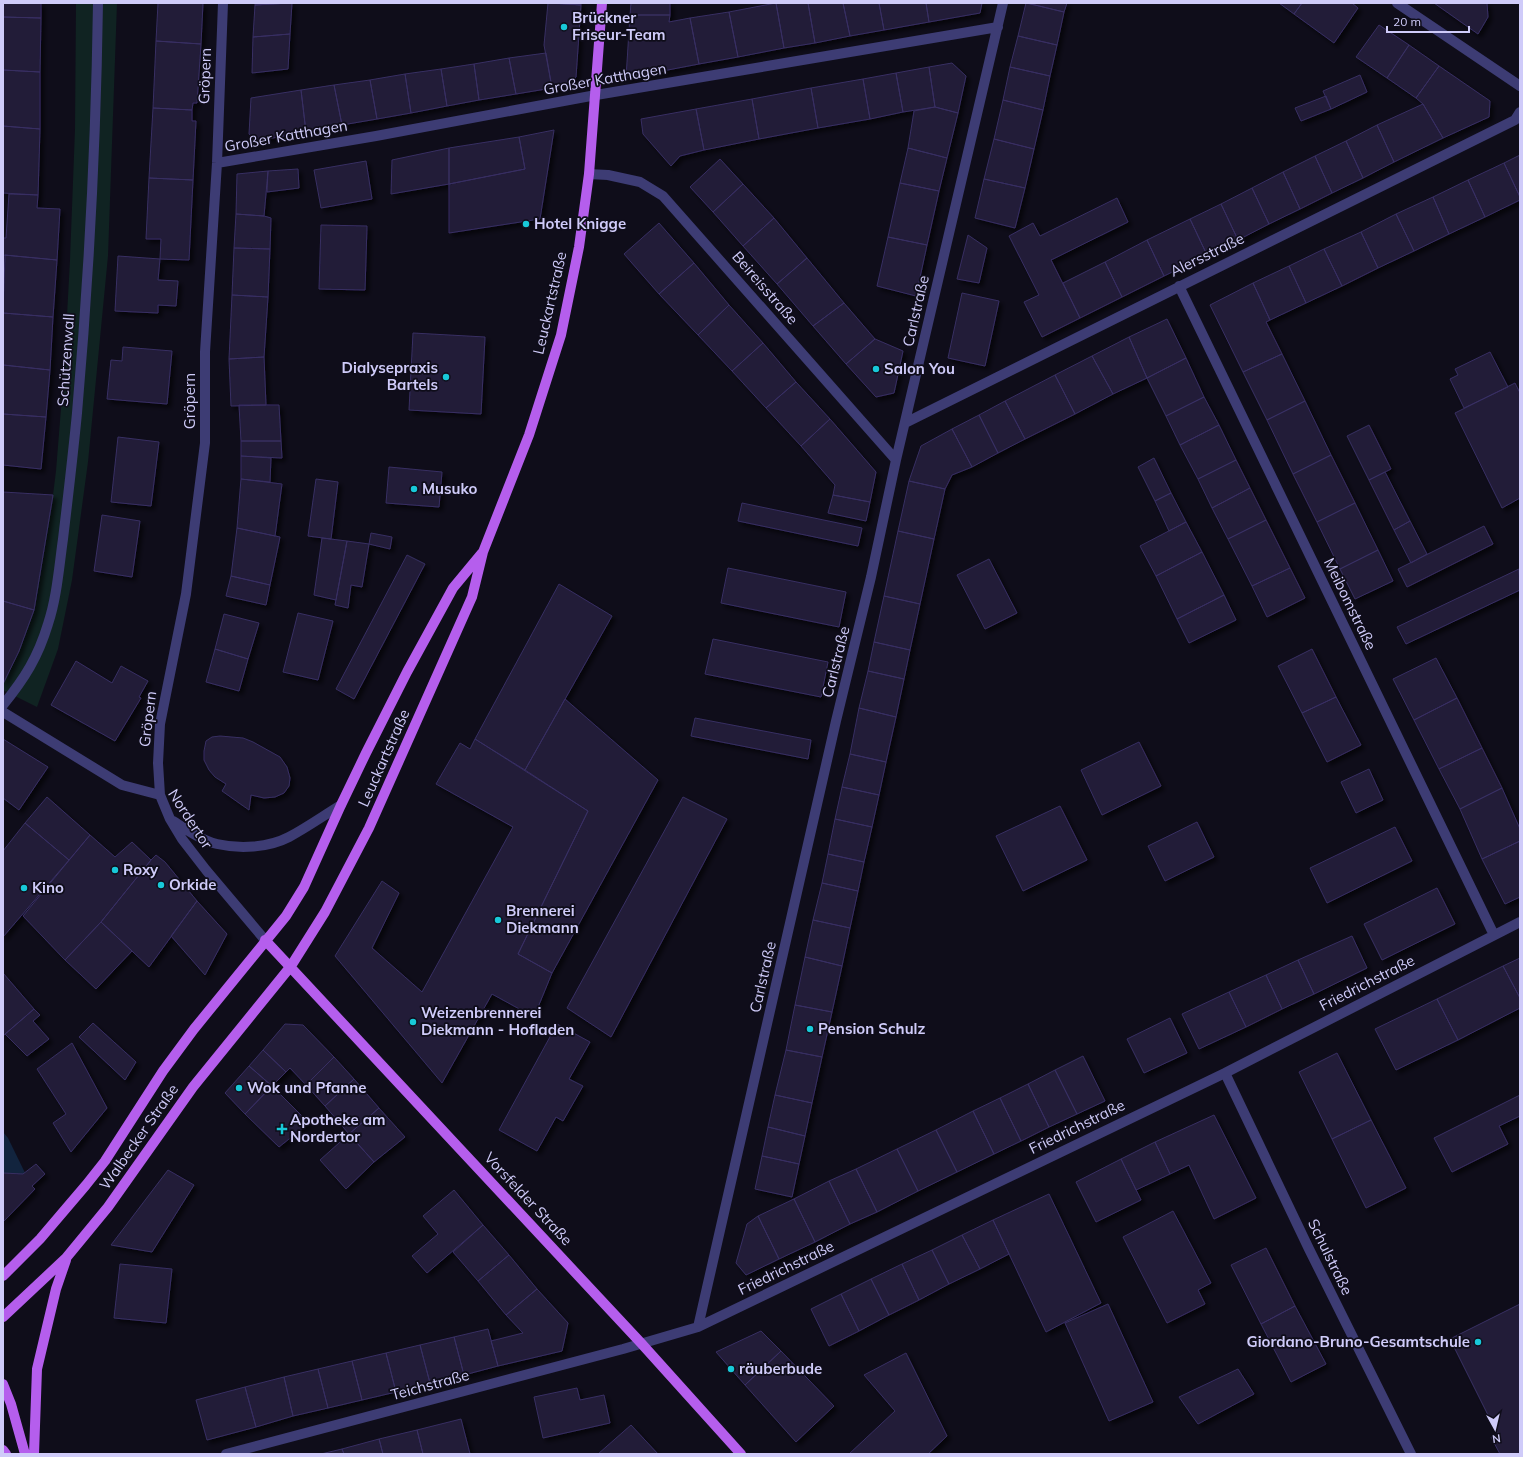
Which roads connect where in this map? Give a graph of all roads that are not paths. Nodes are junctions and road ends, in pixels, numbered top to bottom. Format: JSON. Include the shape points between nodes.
{"nodes":[{"id":1,"x":98,"y":3,"type":"edge"},
{"id":2,"x":223,"y":3,"type":"edge"},
{"id":3,"x":602,"y":3,"type":"edge"},
{"id":4,"x":1003,"y":3,"type":"edge"},
{"id":5,"x":1397,"y":3,"type":"edge"},
{"id":6,"x":998,"y":27,"type":"junction"},
{"id":7,"x":1520,"y":86,"type":"edge"},
{"id":8,"x":596,"y":95,"type":"junction"},
{"id":9,"x":1520,"y":112,"type":"edge"},
{"id":10,"x":217,"y":163,"type":"junction"},
{"id":11,"x":589,"y":174,"type":"junction"},
{"id":12,"x":1179,"y":286,"type":"junction"},
{"id":13,"x":905,"y":423,"type":"junction"},
{"id":14,"x":896,"y":460,"type":"junction"},
{"id":15,"x":483,"y":552,"type":"junction"},
{"id":16,"x":3,"y":705,"type":"edge"},
{"id":17,"x":3,"y":712,"type":"edge"},
{"id":18,"x":160,"y":795,"type":"junction"},
{"id":19,"x":341,"y":805,"type":"junction"},
{"id":20,"x":170,"y":819,"type":"junction"},
{"id":21,"x":1520,"y":922,"type":"edge"},
{"id":22,"x":1494,"y":935,"type":"junction"},
{"id":23,"x":265,"y":940,"type":"junction"},
{"id":24,"x":291,"y":966,"type":"junction"},
{"id":25,"x":1225,"y":1073,"type":"junction"},
{"id":26,"x":66,"y":1258,"type":"junction"},
{"id":27,"x":3,"y":1276,"type":"edge"},
{"id":28,"x":3,"y":1317,"type":"edge"},
{"id":29,"x":698,"y":1327,"type":"junction"},
{"id":30,"x":642,"y":1343,"type":"junction"},
{"id":31,"x":3,"y":1384,"type":"edge"},
{"id":32,"x":3,"y":1450,"type":"edge"},
{"id":33,"x":6,"y":1454,"type":"edge"},
{"id":34,"x":25,"y":1454,"type":"edge"},
{"id":35,"x":34,"y":1454,"type":"edge"},
{"id":36,"x":226,"y":1454,"type":"edge"},
{"id":37,"x":741,"y":1454,"type":"edge"},
{"id":38,"x":1411,"y":1454,"type":"edge"}],
"edges":[{"from":1,"to":16,"type":"street","name":"Schützenwall","via":[[93,174],[83,341],[74,450],[58,574],[49,623],[34,663]]},
{"from":2,"to":10,"type":"street","name":"Gröpern"},
{"from":3,"to":8,"type":"main road","name":"Leuckartstraße"},
{"from":4,"to":6,"type":"street","name":"Carlstraße"},
{"from":5,"to":7,"type":"street"},
{"from":6,"to":8,"type":"street","name":"Großer Katthagen"},
{"from":6,"to":13,"type":"street","name":"Carlstraße"},
{"from":8,"to":10,"type":"street","name":"Großer Katthagen"},
{"from":8,"to":11,"type":"main road","name":"Leuckartstraße"},
{"from":9,"to":12,"type":"street","name":"Alersstraße","via":[[1515,120]]},
{"from":10,"to":18,"type":"street","name":"Gröpern","via":[[205,352],[205,443],[186,594],[160,724]]},
{"from":11,"to":14,"type":"street","name":"Beireisstraße","via":[[608,174],[640,182],[663,196]]},
{"from":11,"to":15,"type":"main road","name":"Leuckartstraße","via":[[579,247],[561,335],[529,435]]},
{"from":12,"to":13,"type":"street","name":"Alersstraße"},
{"from":12,"to":22,"type":"street","name":"Meibomstraße"},
{"from":13,"to":14,"type":"street","name":"Carlstraße"},
{"from":14,"to":29,"type":"street","name":"Carlstraße"},
{"from":15,"to":19,"type":"main road","name":"Leuckartstraße","via":[[453,588],[407,672]]},
{"from":15,"to":24,"type":"main road","name":"Leuckartstraße","via":[[472,597],[369,828],[325,912]]},
{"from":17,"to":18,"type":"street","name":"Nordertor","via":[[122,786]]},
{"from":18,"to":20,"type":"street","name":"Nordertor"},
{"from":19,"to":20,"type":"street","name":"Leuckartstraße","via":[[287,838],[266,846],[216,843],[196,835]]},
{"from":19,"to":23,"type":"main road","name":"Leuckartstraße","via":[[304,887],[286,916]]},
{"from":20,"to":23,"type":"street","name":"Nordertor","via":[[206,870]]},
{"from":21,"to":22,"type":"street","name":"Friedrichstraße"},
{"from":22,"to":25,"type":"street","name":"Friedrichstraße"},
{"from":23,"to":24,"type":"main road","name":"Vorsfelder Straße"},
{"from":23,"to":27,"type":"main road","name":"Walbecker Straße","via":[[163,1070],[91,1179],[40,1239]]},
{"from":24,"to":26,"type":"main road","name":"Walbecker Straße","via":[[193,1086],[108,1207]]},
{"from":24,"to":30,"type":"main road","name":"Vorsfelder Straße"},
{"from":25,"to":29,"type":"street","name":"Friedrichstraße"},
{"from":25,"to":38,"type":"street","name":"Schulstraße"},
{"from":26,"to":28,"type":"main road","name":"Walbecker Straße"},
{"from":26,"to":35,"type":"main road","via":[[37,1369]]},
{"from":29,"to":30,"type":"street","name":"Friedrichstraße"},
{"from":30,"to":36,"type":"street","name":"Teichstraße"},
{"from":30,"to":37,"type":"main road","name":"Vorsfelder Straße"},
{"from":31,"to":34,"type":"main road"},
{"from":32,"to":33,"type":"main road"}]}
